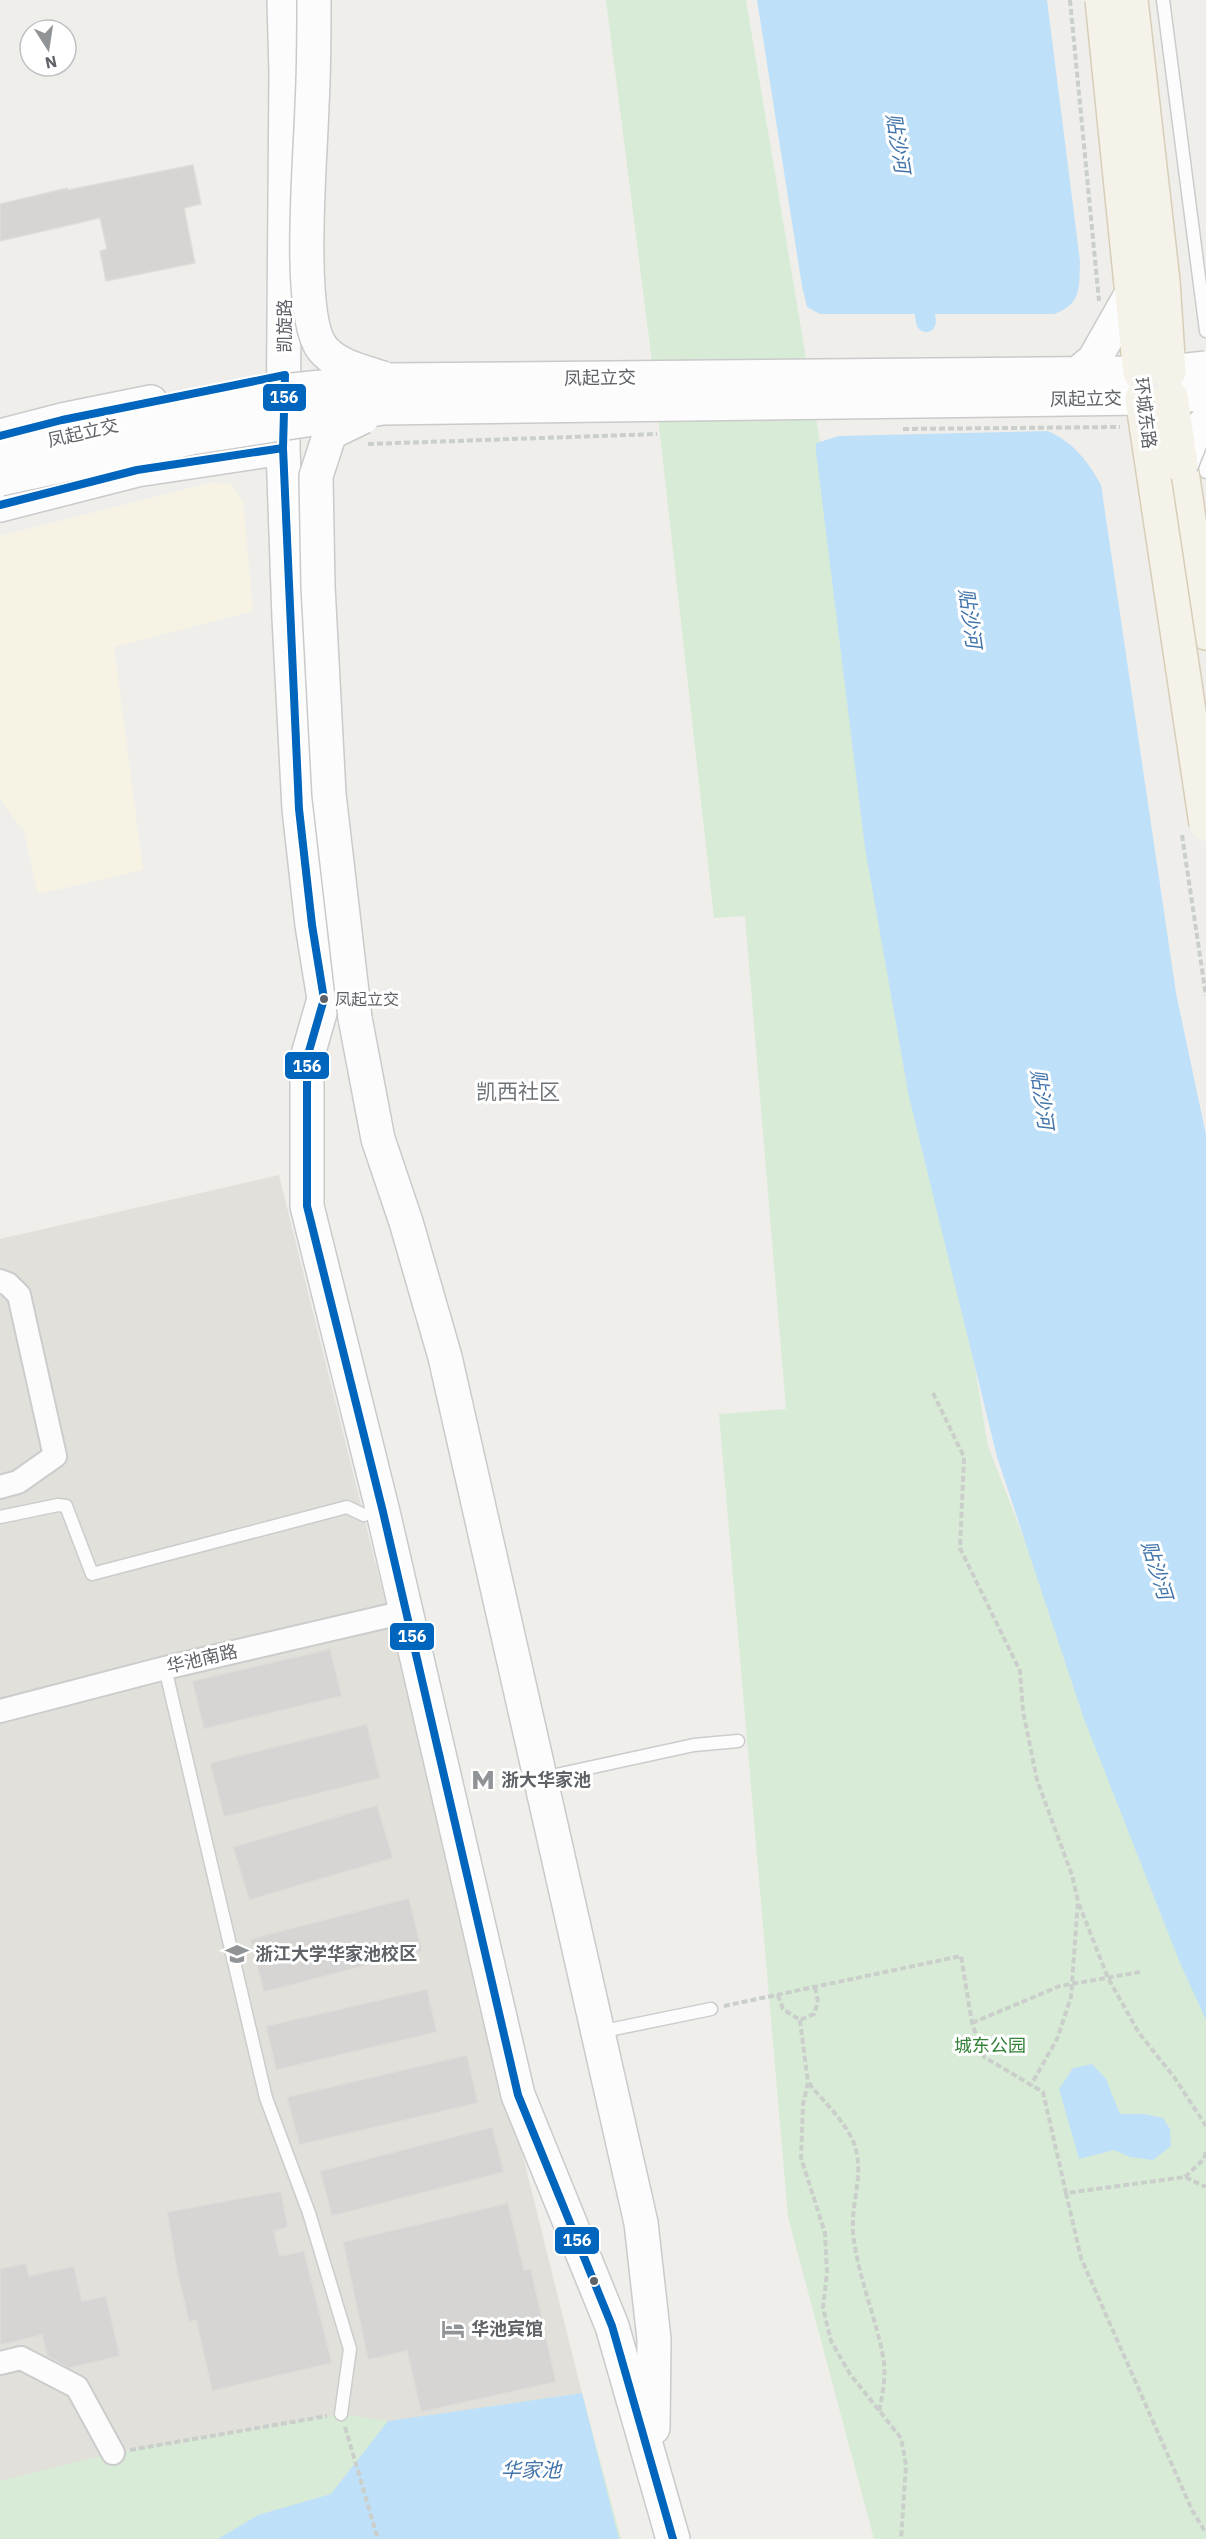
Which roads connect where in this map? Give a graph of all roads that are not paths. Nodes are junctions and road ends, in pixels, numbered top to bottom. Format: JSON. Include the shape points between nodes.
{"nodes":[{"id":1,"x":284,"y":0,"type":"edge"},
{"id":2,"x":314,"y":0,"type":"edge"},
{"id":3,"x":1102,"y":0,"type":"edge"},
{"id":4,"x":1131,"y":0,"type":"edge"},
{"id":5,"x":1163,"y":0,"type":"edge"},
{"id":6,"x":1132,"y":293,"type":"junction"},
{"id":7,"x":1206,"y":331,"type":"edge"},
{"id":8,"x":1206,"y":367,"type":"edge"},
{"id":9,"x":1077,"y":374,"type":"junction"},
{"id":10,"x":285,"y":375,"type":"junction"},
{"id":11,"x":1156,"y":385,"type":"junction"},
{"id":12,"x":387,"y":394,"type":"junction"},
{"id":13,"x":1204,"y":415,"type":"edge"},
{"id":14,"x":0,"y":436,"type":"edge"},
{"id":15,"x":283,"y":448,"type":"junction"},
{"id":16,"x":0,"y":452,"type":"edge"},
{"id":17,"x":1194,"y":468,"type":"edge"},
{"id":18,"x":0,"y":478,"type":"edge"},
{"id":19,"x":0,"y":505,"type":"edge"},
{"id":20,"x":1206,"y":633,"type":"edge"},
{"id":21,"x":1206,"y":824,"type":"edge"},
{"id":22,"x":0,"y":1281,"type":"edge"},
{"id":23,"x":0,"y":1487,"type":"edge"},
{"id":24,"x":374,"y":1514,"type":"junction"},
{"id":25,"x":0,"y":1517,"type":"edge"},
{"id":26,"x":405,"y":1612,"type":"junction"},
{"id":27,"x":165,"y":1668,"type":"junction"},
{"id":28,"x":0,"y":1711,"type":"edge"},
{"id":29,"x":738,"y":1742,"type":"dead end"},
{"id":30,"x":540,"y":1778,"type":"junction"},
{"id":31,"x":711,"y":2009,"type":"road end"},
{"id":32,"x":598,"y":2032,"type":"junction"},
{"id":33,"x":0,"y":2363,"type":"edge"},
{"id":34,"x":341,"y":2414,"type":"road end"},
{"id":35,"x":113,"y":2453,"type":"road end"},
{"id":36,"x":653,"y":2466,"type":"junction"},
{"id":37,"x":673,"y":2539,"type":"edge"}],
"edges":[{"from":1,"to":10,"type":"main road","name":"凯旋路"},
{"from":2,"to":12,"type":"main road","bridge":true,"via":[[306,263],[311,317],[322,348]]},
{"from":3,"to":6,"type":"main road","name":"环城东路","bridge":true},
{"from":4,"to":11,"type":"main road","name":"环城东路","bridge":true,"via":[[1163,281]]},
{"from":5,"to":7,"type":"lane"},
{"from":6,"to":9,"type":"main road","bridge":true,"via":[[1094,360]]},
{"from":6,"to":11,"type":"main road","name":"环城东路","bridge":true},
{"from":8,"to":11,"type":"main road","name":"凤起立交","bridge":true},
{"from":8,"to":13,"type":"lane"},
{"from":9,"to":11,"type":"main road","name":"凤起立交","bridge":true},
{"from":9,"to":12,"type":"main road","name":"凤起立交","bridge":true},
{"from":10,"to":14,"type":"main road"},
{"from":10,"to":15,"type":"main road","name":"凯旋路"},
{"from":11,"to":12,"type":"main road","name":"凤起立交","bridge":true},
{"from":11,"to":13,"type":"main road","name":"凤起立交","bridge":true},
{"from":11,"to":17,"type":"main road","name":"环城东路","bridge":true},
{"from":11,"to":21,"type":"main road","name":"环城东路","bridge":true},
{"from":12,"to":16,"type":"main road","name":"凤起立交","bridge":true,"via":[[263,393]]},
{"from":12,"to":18,"type":"main road","name":"凤起立交","bridge":true},
{"from":12,"to":30,"type":"main road","bridge":true,"via":[[330,433],[316,476],[329,794],[355,1018],[378,1139],[445,1357]]},
{"from":13,"to":17,"type":"main road","bridge":true,"via":[[1192,438]]},
{"from":15,"to":19,"type":"main road","via":[[137,470]]},
{"from":15,"to":24,"type":"main road","name":"凯旋路","via":[[299,809],[324,999],[308,1058],[307,1206]]},
{"from":17,"to":20,"type":"main road","name":"环城东路"},
{"from":22,"to":23,"type":"street","via":[[19,1295],[56,1456],[18,1482]]},
{"from":24,"to":25,"type":"lane","via":[[347,1508],[92,1574],[66,1506]]},
{"from":24,"to":26,"type":"main road","name":"凯旋路"},
{"from":26,"to":27,"type":"street","name":"华池南路"},
{"from":26,"to":36,"type":"main road","name":"凯旋路","via":[[518,2095],[612,2326]]},
{"from":27,"to":28,"type":"street","name":"华池南路"},
{"from":27,"to":34,"type":"lane","via":[[266,2098],[309,2213],[350,2349]]},
{"from":29,"to":30,"type":"lane","via":[[694,1745]]},
{"from":30,"to":32,"type":"main road"},
{"from":31,"to":32,"type":"lane"},
{"from":32,"to":36,"type":"main road","via":[[641,2223],[654,2339]]},
{"from":33,"to":35,"type":"street","via":[[21,2358],[77,2387]]},
{"from":36,"to":37,"type":"main road","name":"凯旋路"}]}
